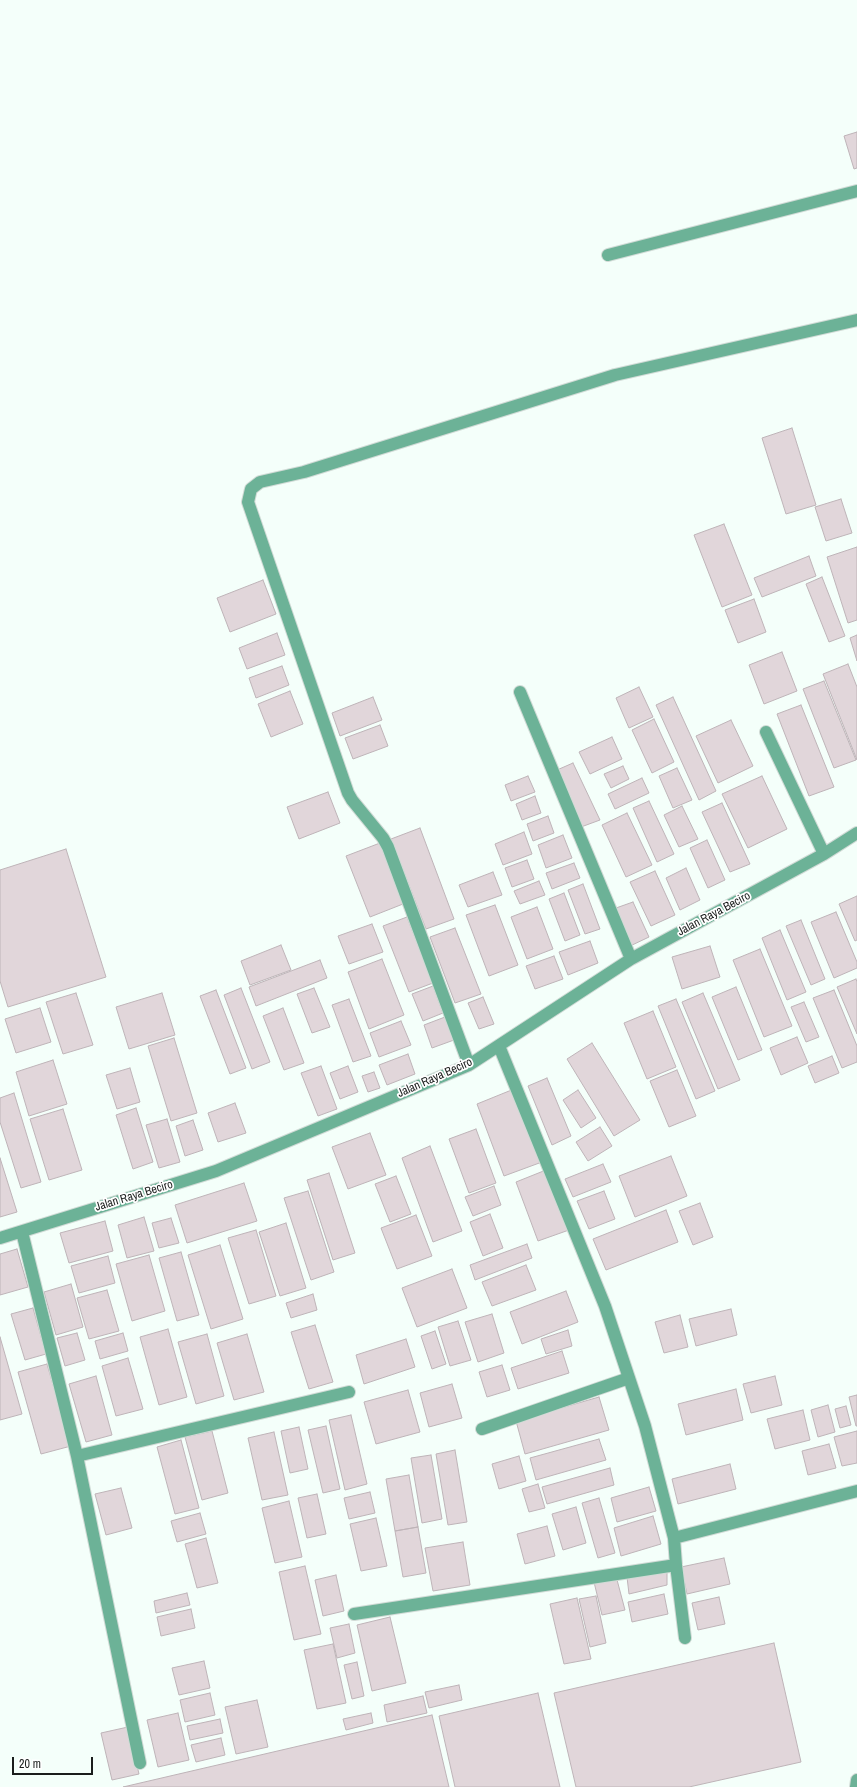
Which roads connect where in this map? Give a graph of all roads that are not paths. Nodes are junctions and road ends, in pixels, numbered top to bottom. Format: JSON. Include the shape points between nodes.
{"nodes":[{"id":1,"x":857,"y":191,"type":"edge"},
{"id":2,"x":608,"y":255,"type":"dead end"},
{"id":3,"x":857,"y":320,"type":"edge"},
{"id":4,"x":520,"y":692,"type":"dead end"},
{"id":5,"x":766,"y":732,"type":"dead end"},
{"id":6,"x":857,"y":833,"type":"edge"},
{"id":7,"x":824,"y":854,"type":"junction"},
{"id":8,"x":631,"y":959,"type":"junction"},
{"id":9,"x":499,"y":1046,"type":"junction"},
{"id":10,"x":469,"y":1065,"type":"junction"},
{"id":11,"x":22,"y":1232,"type":"junction"},
{"id":12,"x":0,"y":1238,"type":"edge"},
{"id":13,"x":629,"y":1378,"type":"junction"},
{"id":14,"x":349,"y":1392,"type":"dead end"},
{"id":15,"x":482,"y":1429,"type":"dead end"},
{"id":16,"x":78,"y":1456,"type":"junction"},
{"id":17,"x":857,"y":1491,"type":"edge"},
{"id":18,"x":674,"y":1538,"type":"junction"},
{"id":19,"x":676,"y":1565,"type":"junction"},
{"id":20,"x":354,"y":1614,"type":"dead end"},
{"id":21,"x":685,"y":1638,"type":"dead end"},
{"id":22,"x":140,"y":1763,"type":"dead end"},
{"id":23,"x":857,"y":1780,"type":"edge"},
{"id":24,"x":856,"y":1787,"type":"edge"}],
"edges":[{"from":1,"to":2,"type":"street"},
{"from":3,"to":10,"type":"street","via":[[615,375],[304,472],[260,482],[251,490],[248,502],[348,793],[388,847]]},
{"from":4,"to":8,"type":"street"},
{"from":5,"to":7,"type":"street"},
{"from":6,"to":7,"type":"street","name":"Jalan Raya Beciro"},
{"from":7,"to":8,"type":"street","name":"Jalan Raya Beciro"},
{"from":8,"to":9,"type":"street","name":"Jalan Raya Beciro"},
{"from":9,"to":10,"type":"street","name":"Jalan Raya Beciro"},
{"from":9,"to":13,"type":"street","via":[[605,1306]]},
{"from":10,"to":11,"type":"street","name":"Jalan Raya Beciro","via":[[216,1171]]},
{"from":11,"to":12,"type":"street","name":"Jalan Raya Beciro"},
{"from":11,"to":16,"type":"street"},
{"from":13,"to":15,"type":"street"},
{"from":13,"to":18,"type":"street","via":[[645,1426]]},
{"from":14,"to":16,"type":"street"},
{"from":16,"to":22,"type":"street"},
{"from":17,"to":18,"type":"street"},
{"from":18,"to":19,"type":"street"},
{"from":19,"to":20,"type":"street"},
{"from":19,"to":21,"type":"street"},
{"from":23,"to":24,"type":"street"}]}
